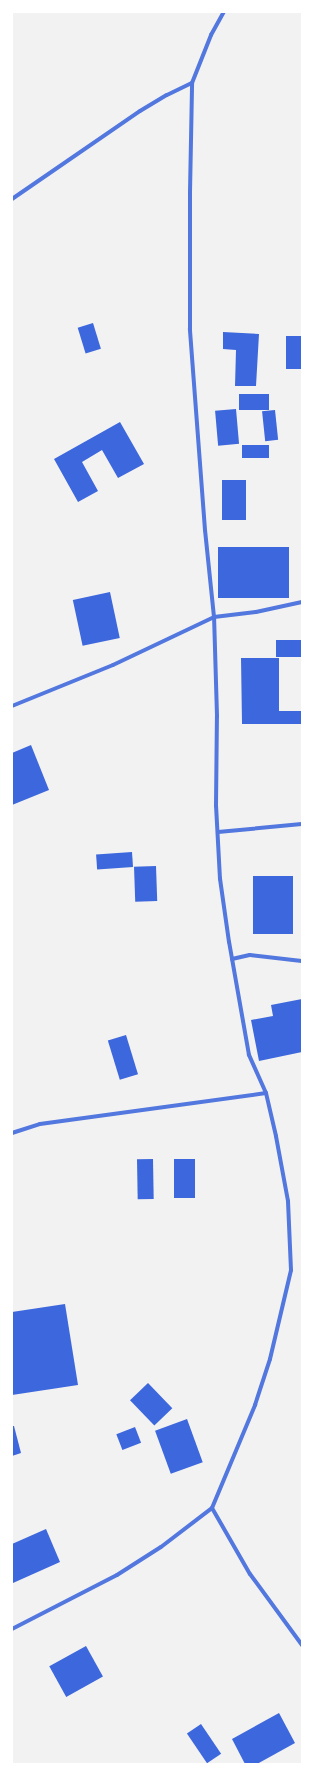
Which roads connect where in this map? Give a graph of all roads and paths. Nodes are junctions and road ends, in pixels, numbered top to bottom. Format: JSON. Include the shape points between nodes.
{"nodes":[{"id":1,"x":224,"y":12,"type":"edge"},
{"id":2,"x":192,"y":83,"type":"junction"},
{"id":3,"x":12,"y":199,"type":"edge"},
{"id":4,"x":302,"y":602,"type":"edge"},
{"id":5,"x":214,"y":617,"type":"junction"},
{"id":6,"x":12,"y":706,"type":"edge"},
{"id":7,"x":302,"y":824,"type":"edge"},
{"id":8,"x":218,"y":832,"type":"junction"},
{"id":9,"x":232,"y":959,"type":"junction"},
{"id":10,"x":302,"y":961,"type":"edge"},
{"id":11,"x":266,"y":1093,"type":"junction"},
{"id":12,"x":12,"y":1133,"type":"edge"},
{"id":13,"x":212,"y":1508,"type":"junction"},
{"id":14,"x":12,"y":1629,"type":"edge"},
{"id":15,"x":302,"y":1646,"type":"edge"}],
"edges":[{"from":1,"to":2,"type":"street","via":[[211,35]]},
{"from":2,"to":3,"type":"street","via":[[140,111]]},
{"from":2,"to":5,"type":"street","via":[[190,329],[202,499]]},
{"from":4,"to":5,"type":"street","via":[[256,612]]},
{"from":5,"to":6,"type":"street","via":[[113,664]]},
{"from":5,"to":8,"type":"street"},
{"from":7,"to":8,"type":"street"},
{"from":8,"to":9,"type":"street","via":[[220,878]]},
{"from":9,"to":10,"type":"street","via":[[250,956]]},
{"from":9,"to":11,"type":"street","via":[[250,1055]]},
{"from":11,"to":12,"type":"street","via":[[40,1124]]},
{"from":11,"to":13,"type":"street","via":[[288,1201],[291,1270],[270,1359],[257,1398]]},
{"from":13,"to":14,"type":"street","via":[[161,1548],[117,1575]]},
{"from":13,"to":15,"type":"street","via":[[250,1574]]}]}
